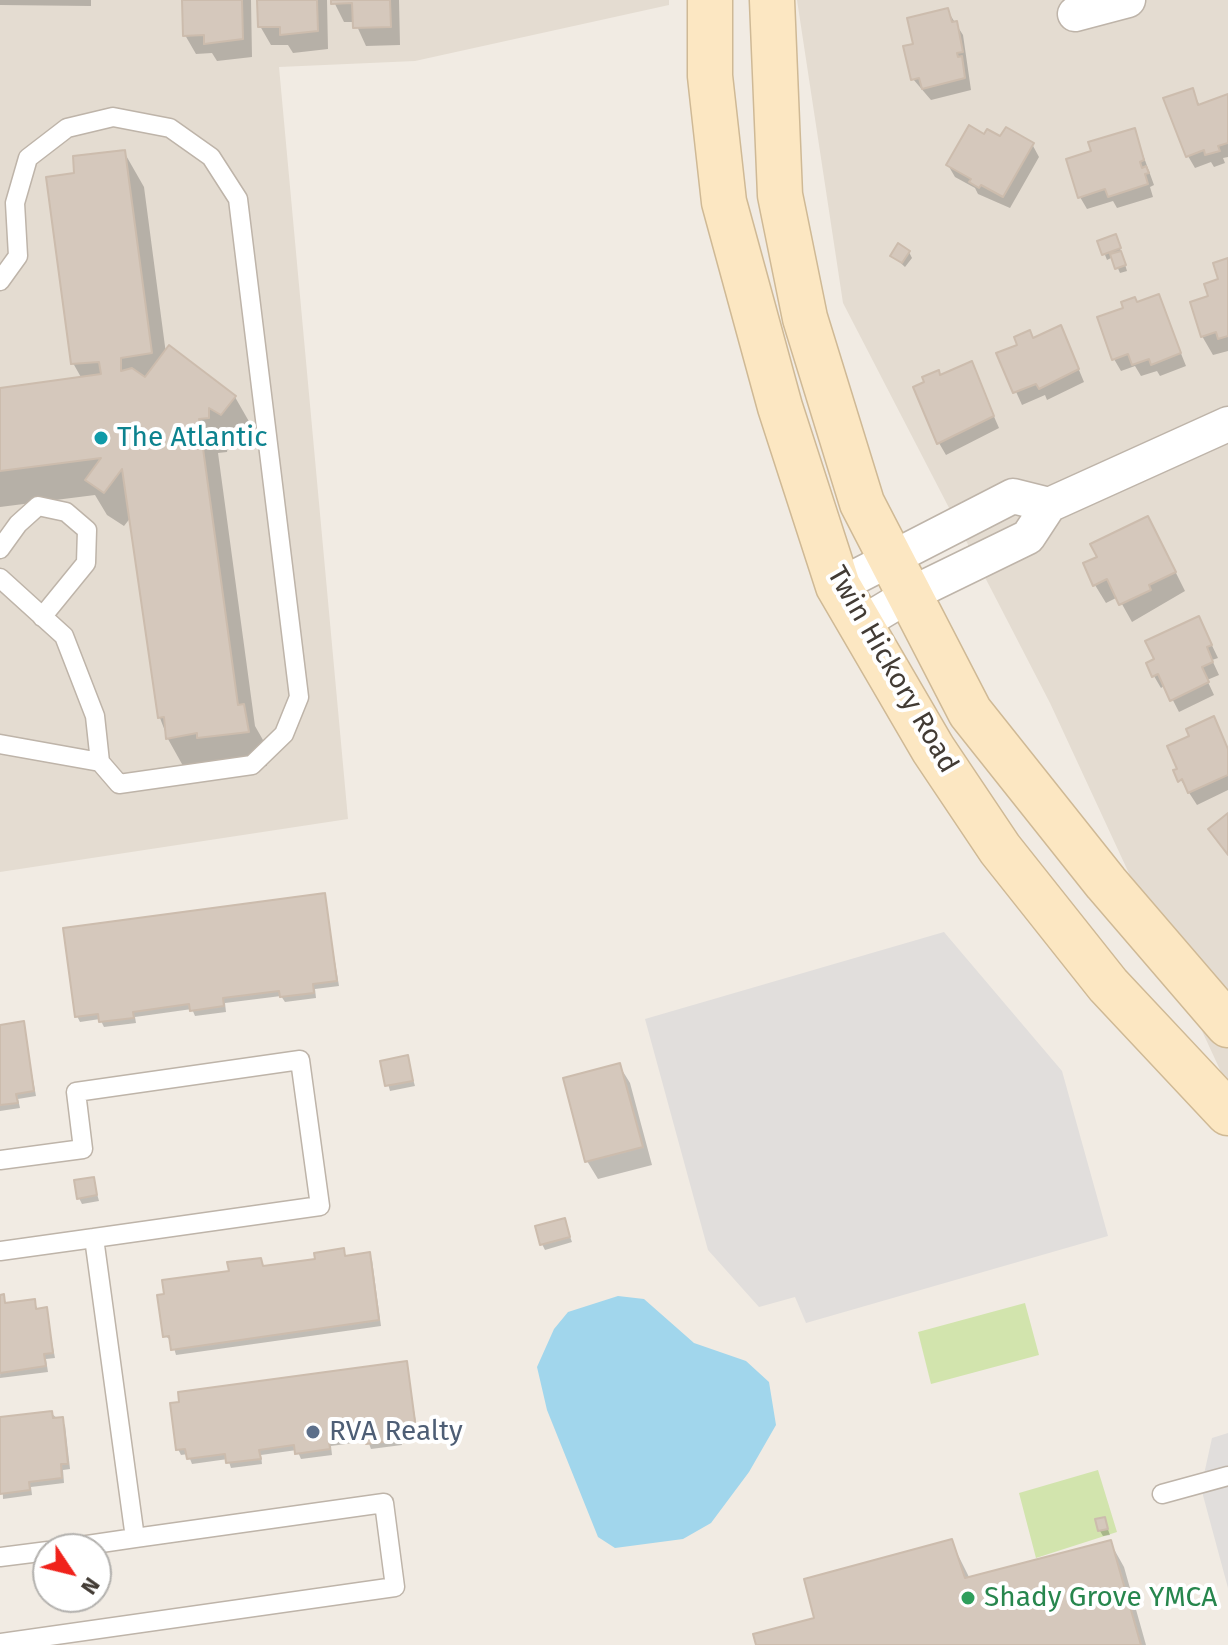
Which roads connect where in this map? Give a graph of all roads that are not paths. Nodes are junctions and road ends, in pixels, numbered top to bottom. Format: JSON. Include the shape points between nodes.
{"nodes":[{"id":1,"x":710,"y":0,"type":"edge"},
{"id":2,"x":772,"y":0,"type":"edge"},
{"id":3,"x":1128,"y":0,"type":"edge"},
{"id":4,"x":1075,"y":14,"type":"dead end"},
{"id":5,"x":0,"y":281,"type":"edge"},
{"id":6,"x":1225,"y":435,"type":"edge"},
{"id":7,"x":0,"y":549,"type":"edge"},
{"id":8,"x":899,"y":577,"type":"junction"},
{"id":9,"x":0,"y":578,"type":"edge"},
{"id":10,"x":838,"y":586,"type":"junction"},
{"id":11,"x":42,"y":617,"type":"junction"},
{"id":12,"x":859,"y":625,"type":"junction"},
{"id":13,"x":0,"y":744,"type":"edge"},
{"id":14,"x":100,"y":762,"type":"junction"},
{"id":15,"x":1228,"y":1025,"type":"edge"},
{"id":16,"x":1228,"y":1113,"type":"edge"},
{"id":17,"x":0,"y":1160,"type":"edge"},
{"id":18,"x":94,"y":1238,"type":"junction"},
{"id":19,"x":0,"y":1251,"type":"edge"},
{"id":20,"x":1228,"y":1476,"type":"edge"},
{"id":21,"x":1162,"y":1494,"type":"dead end"},
{"id":22,"x":135,"y":1538,"type":"junction"},
{"id":23,"x":112,"y":1541,"type":"edge"},
{"id":24,"x":32,"y":1553,"type":"edge"},
{"id":25,"x":0,"y":1557,"type":"edge"},
{"id":26,"x":0,"y":1643,"type":"edge"}],
"edges":[{"from":1,"to":10,"type":"main road","name":"Twin Hickory Road","via":[[710,76],[724,202],[780,407]]},
{"from":2,"to":8,"type":"main road","name":"Twin Hickory Road","via":[[780,195],[805,318],[862,503]]},
{"from":3,"to":4,"type":"street"},
{"from":5,"to":14,"type":"lane","via":[[18,256],[15,203],[28,158],[67,128],[113,117],[170,128],[211,157],[238,199],[299,697],[284,734],[252,765],[119,784]]},
{"from":6,"to":8,"type":"street","via":[[1049,505],[1028,537]]},
{"from":7,"to":11,"type":"lane","via":[[38,506],[66,512],[87,530],[86,563]]},
{"from":8,"to":10,"type":"street"},
{"from":8,"to":12,"type":"street"},
{"from":8,"to":15,"type":"main road","name":"Twin Hickory Road","via":[[970,712]]},
{"from":9,"to":11,"type":"lane"},
{"from":10,"to":12,"type":"main road","name":"Twin Hickory Road"},
{"from":11,"to":14,"type":"lane","via":[[64,636],[95,716]]},
{"from":12,"to":16,"type":"main road","name":"Twin Hickory Road","via":[[1000,849],[1108,985]]},
{"from":13,"to":14,"type":"lane"},
{"from":17,"to":18,"type":"lane","via":[[83,1149],[76,1092],[300,1060],[320,1206]]},
{"from":18,"to":19,"type":"lane"},
{"from":18,"to":22,"type":"lane"},
{"from":20,"to":21,"type":"lane"},
{"from":22,"to":23,"type":"lane"},
{"from":22,"to":26,"type":"lane","via":[[384,1503],[395,1587]]},
{"from":24,"to":25,"type":"lane"}]}
